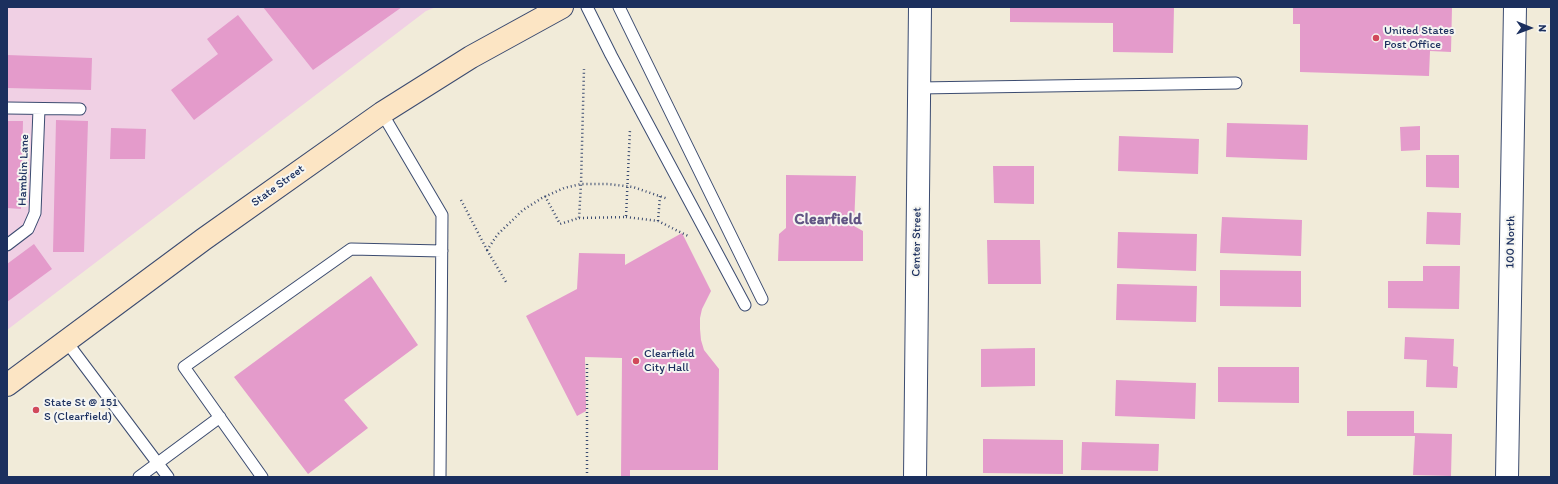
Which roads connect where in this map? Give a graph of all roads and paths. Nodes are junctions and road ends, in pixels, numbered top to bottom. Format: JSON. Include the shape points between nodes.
{"nodes":[{"id":1,"x":562,"y":7,"type":"edge"},
{"id":2,"x":587,"y":7,"type":"edge"},
{"id":3,"x":619,"y":7,"type":"edge"},
{"id":4,"x":920,"y":7,"type":"edge"},
{"id":5,"x":1515,"y":7,"type":"edge"},
{"id":6,"x":584,"y":69,"type":"dead end"},
{"id":7,"x":1236,"y":83,"type":"dead end"},
{"id":8,"x":919,"y":88,"type":"junction"},
{"id":9,"x":7,"y":108,"type":"edge"},
{"id":10,"x":39,"y":108,"type":"junction"},
{"id":11,"x":80,"y":109,"type":"dead end"},
{"id":12,"x":382,"y":113,"type":"junction"},
{"id":13,"x":630,"y":123,"type":"dead end"},
{"id":14,"x":581,"y":184,"type":"junction"},
{"id":15,"x":627,"y":186,"type":"junction"},
{"id":16,"x":545,"y":196,"type":"junction"},
{"id":17,"x":660,"y":196,"type":"junction"},
{"id":18,"x":461,"y":200,"type":"dead end"},
{"id":19,"x":670,"y":200,"type":"dead end"},
{"id":20,"x":626,"y":217,"type":"junction"},
{"id":21,"x":579,"y":218,"type":"junction"},
{"id":22,"x":658,"y":221,"type":"junction"},
{"id":23,"x":689,"y":236,"type":"dead end"},
{"id":24,"x":7,"y":245,"type":"edge"},
{"id":25,"x":487,"y":250,"type":"junction"},
{"id":26,"x":442,"y":251,"type":"junction"},
{"id":27,"x":506,"y":282,"type":"dead end"},
{"id":28,"x":762,"y":299,"type":"dead end"},
{"id":29,"x":745,"y":305,"type":"dead end"},
{"id":30,"x":66,"y":341,"type":"junction"},
{"id":31,"x":587,"y":361,"type":"dead end"},
{"id":32,"x":7,"y":384,"type":"edge"},
{"id":33,"x":220,"y":417,"type":"junction"},
{"id":34,"x":158,"y":463,"type":"junction"},
{"id":35,"x":139,"y":477,"type":"edge"},
{"id":36,"x":168,"y":477,"type":"edge"},
{"id":37,"x":262,"y":477,"type":"edge"},
{"id":38,"x":440,"y":477,"type":"edge"},
{"id":39,"x":587,"y":477,"type":"edge"},
{"id":40,"x":915,"y":477,"type":"edge"},
{"id":41,"x":1507,"y":477,"type":"edge"}],
"edges":[{"from":1,"to":12,"type":"main road","name":"State Street","via":[[471,57]]},
{"from":2,"to":29,"type":"lane"},
{"from":3,"to":28,"type":"lane"},
{"from":4,"to":8,"type":"street","name":"Center Street"},
{"from":5,"to":41,"type":"street","name":"100 North"},
{"from":6,"to":14,"type":"path"},
{"from":7,"to":8,"type":"lane"},
{"from":8,"to":40,"type":"street","name":"Center Street"},
{"from":9,"to":10,"type":"lane"},
{"from":10,"to":11,"type":"lane"},
{"from":10,"to":24,"type":"lane","name":"Hamblin Lane","via":[[35,213],[28,230]]},
{"from":12,"to":26,"type":"lane","via":[[442,215]]},
{"from":12,"to":30,"type":"main road","name":"State Street"},
{"from":13,"to":15,"type":"path"},
{"from":14,"to":15,"type":"path"},
{"from":14,"to":16,"type":"path"},
{"from":14,"to":21,"type":"path"},
{"from":15,"to":17,"type":"path"},
{"from":15,"to":20,"type":"path"},
{"from":16,"to":21,"type":"path","via":[[560,224]]},
{"from":16,"to":25,"type":"path","via":[[523,210],[498,234]]},
{"from":17,"to":19,"type":"path"},
{"from":17,"to":22,"type":"path"},
{"from":18,"to":25,"type":"path"},
{"from":20,"to":21,"type":"path"},
{"from":20,"to":22,"type":"path"},
{"from":22,"to":23,"type":"path"},
{"from":25,"to":27,"type":"path"},
{"from":26,"to":33,"type":"lane","via":[[351,249],[184,367]]},
{"from":26,"to":38,"type":"lane"},
{"from":30,"to":32,"type":"main road","name":"State Street"},
{"from":30,"to":34,"type":"lane"},
{"from":31,"to":39,"type":"path"},
{"from":33,"to":34,"type":"lane"},
{"from":33,"to":37,"type":"lane"},
{"from":34,"to":35,"type":"lane"},
{"from":34,"to":36,"type":"lane"}]}
